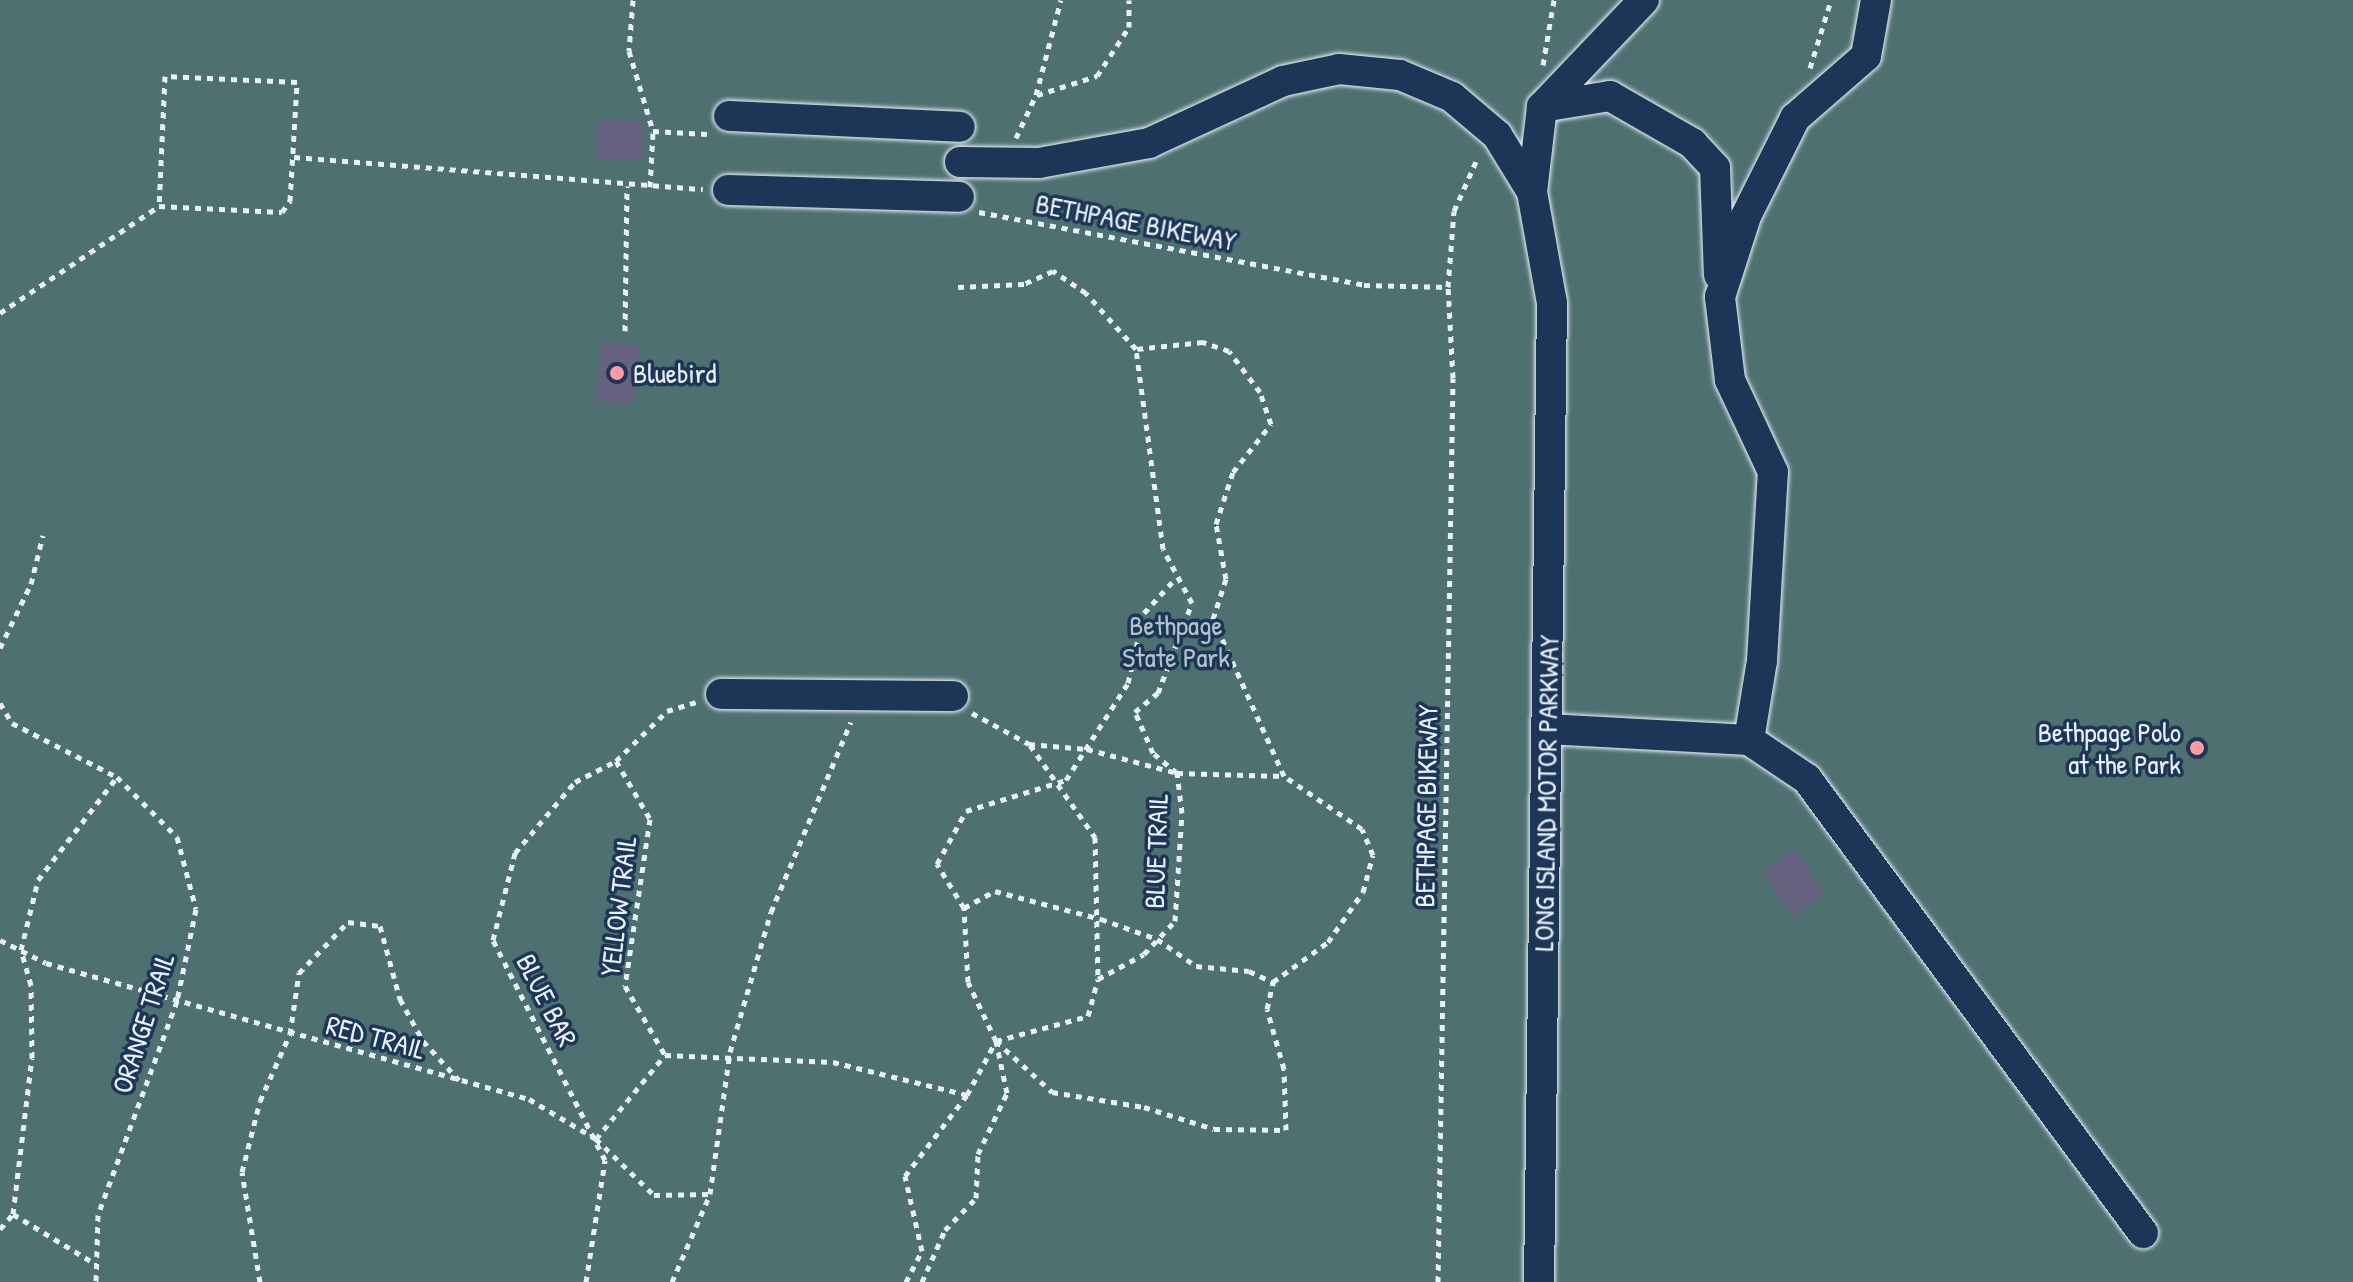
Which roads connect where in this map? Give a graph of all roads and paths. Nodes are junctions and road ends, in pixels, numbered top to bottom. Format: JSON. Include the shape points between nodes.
{"nodes":[{"id":1,"x":633,"y":0,"type":"edge"},
{"id":2,"x":1061,"y":0,"type":"edge"},
{"id":3,"x":1129,"y":0,"type":"edge"},
{"id":4,"x":1644,"y":0,"type":"edge"},
{"id":5,"x":1831,"y":0,"type":"edge"},
{"id":6,"x":1876,"y":0,"type":"edge"},
{"id":7,"x":1808,"y":74,"type":"dead end"},
{"id":8,"x":1036,"y":95,"type":"junction"},
{"id":9,"x":1542,"y":107,"type":"junction"},
{"id":10,"x":721,"y":125,"type":"joint"},
{"id":11,"x":960,"y":127,"type":"dead end"},
{"id":12,"x":653,"y":131,"type":"junction"},
{"id":13,"x":294,"y":157,"type":"junction"},
{"id":14,"x":960,"y":162,"type":"dead end"},
{"id":15,"x":1004,"y":164,"type":"junction"},
{"id":16,"x":627,"y":186,"type":"junction"},
{"id":17,"x":650,"y":187,"type":"junction"},
{"id":18,"x":728,"y":190,"type":"joint"},
{"id":19,"x":1532,"y":192,"type":"junction"},
{"id":20,"x":966,"y":204,"type":"joint"},
{"id":21,"x":159,"y":206,"type":"junction"},
{"id":22,"x":958,"y":287,"type":"dead end"},
{"id":23,"x":1448,"y":287,"type":"dead end"},
{"id":24,"x":1720,"y":297,"type":"junction"},
{"id":25,"x":0,"y":313,"type":"edge"},
{"id":26,"x":625,"y":331,"type":"dead end"},
{"id":27,"x":1450,"y":331,"type":"dead end"},
{"id":28,"x":1136,"y":349,"type":"junction"},
{"id":29,"x":43,"y":535,"type":"dead end"},
{"id":30,"x":1176,"y":578,"type":"junction"},
{"id":31,"x":0,"y":648,"type":"edge"},
{"id":32,"x":721,"y":694,"type":"joint"},
{"id":33,"x":863,"y":696,"type":"junction"},
{"id":34,"x":956,"y":701,"type":"joint"},
{"id":35,"x":0,"y":703,"type":"edge"},
{"id":36,"x":1547,"y":729,"type":"junction"},
{"id":37,"x":1749,"y":740,"type":"junction"},
{"id":38,"x":1029,"y":744,"type":"junction"},
{"id":39,"x":1087,"y":749,"type":"junction"},
{"id":40,"x":616,"y":761,"type":"junction"},
{"id":41,"x":1177,"y":773,"type":"junction"},
{"id":42,"x":1284,"y":776,"type":"junction"},
{"id":43,"x":117,"y":777,"type":"junction"},
{"id":44,"x":1055,"y":784,"type":"junction"},
{"id":45,"x":964,"y":908,"type":"junction"},
{"id":46,"x":1101,"y":919,"type":"junction"},
{"id":47,"x":1157,"y":939,"type":"junction"},
{"id":48,"x":0,"y":940,"type":"edge"},
{"id":49,"x":21,"y":950,"type":"junction"},
{"id":50,"x":1098,"y":979,"type":"junction"},
{"id":51,"x":1273,"y":982,"type":"junction"},
{"id":52,"x":177,"y":1001,"type":"junction"},
{"id":53,"x":290,"y":1034,"type":"junction"},
{"id":54,"x":996,"y":1041,"type":"junction"},
{"id":55,"x":730,"y":1052,"type":"junction"},
{"id":56,"x":665,"y":1055,"type":"junction"},
{"id":57,"x":459,"y":1080,"type":"junction"},
{"id":58,"x":967,"y":1095,"type":"junction"},
{"id":59,"x":596,"y":1139,"type":"junction"},
{"id":60,"x":710,"y":1194,"type":"junction"},
{"id":61,"x":13,"y":1214,"type":"junction"},
{"id":62,"x":0,"y":1229,"type":"edge"},
{"id":63,"x":2143,"y":1233,"type":"dead end"},
{"id":64,"x":94,"y":1263,"type":"junction"},
{"id":65,"x":96,"y":1282,"type":"edge"},
{"id":66,"x":260,"y":1282,"type":"edge"},
{"id":67,"x":586,"y":1282,"type":"edge"},
{"id":68,"x":672,"y":1282,"type":"edge"},
{"id":69,"x":906,"y":1282,"type":"edge"},
{"id":70,"x":922,"y":1282,"type":"edge"},
{"id":71,"x":1438,"y":1282,"type":"edge"},
{"id":72,"x":1539,"y":1282,"type":"edge"}],
"edges":[{"from":1,"to":12,"type":"path","via":[[629,51]]},
{"from":2,"to":8,"type":"path"},
{"from":3,"to":8,"type":"path","via":[[1129,27],[1097,76]]},
{"from":4,"to":9,"type":"street"},
{"from":5,"to":7,"type":"path"},
{"from":6,"to":24,"type":"street","via":[[1866,56],[1795,118],[1746,216]]},
{"from":8,"to":15,"type":"path"},
{"from":9,"to":19,"type":"street"},
{"from":9,"to":24,"type":"street","via":[[1610,96],[1692,143],[1715,168]]},
{"from":10,"to":11,"type":"street"},
{"from":10,"to":12,"type":"path"},
{"from":12,"to":17,"type":"path"},
{"from":13,"to":16,"type":"path"},
{"from":13,"to":21,"type":"path","via":[[290,201],[282,212]]},
{"from":13,"to":21,"type":"path","via":[[297,82],[165,76]]},
{"from":14,"to":15,"type":"street"},
{"from":15,"to":19,"type":"street","via":[[1149,143],[1283,81],[1339,69],[1400,75],[1452,97],[1497,135]]},
{"from":16,"to":17,"type":"path"},
{"from":16,"to":26,"type":"path"},
{"from":17,"to":18,"type":"path"},
{"from":18,"to":20,"type":"street"},
{"from":19,"to":36,"type":"street","name":"LONG ISLAND MOTOR PARKWAY","via":[[1552,303]]},
{"from":20,"to":23,"type":"path","name":"BETHPAGE BIKEWAY","via":[[1364,285]]},
{"from":21,"to":25,"type":"path"},
{"from":22,"to":28,"type":"path","via":[[1024,284],[1053,271],[1086,293]]},
{"from":24,"to":37,"type":"street","via":[[1730,380],[1773,472],[1762,661]]},
{"from":27,"to":71,"type":"path","name":"BETHPAGE BIKEWAY"},
{"from":28,"to":30,"type":"path","name":"BLUE TRAIL","via":[[1163,549]]},
{"from":28,"to":42,"type":"path","via":[[1203,342],[1229,351],[1260,392],[1271,424],[1233,472],[1216,524],[1226,579],[1213,619]]},
{"from":29,"to":31,"type":"path","via":[[31,584]]},
{"from":30,"to":39,"type":"path","via":[[1144,613],[1128,683]]},
{"from":30,"to":41,"type":"path","name":"BLUE TRAIL","via":[[1192,603],[1158,693],[1135,712],[1153,753]]},
{"from":32,"to":33,"type":"street"},
{"from":32,"to":40,"type":"path","name":"BLUE BAR","via":[[667,711]]},
{"from":33,"to":34,"type":"street"},
{"from":33,"to":55,"type":"path","via":[[771,912]]},
{"from":34,"to":38,"type":"path"},
{"from":35,"to":43,"type":"path","name":"ORANGE TRAIL","via":[[12,723]]},
{"from":36,"to":37,"type":"street"},
{"from":36,"to":72,"type":"street","name":"LONG ISLAND MOTOR PARKWAY"},
{"from":37,"to":63,"type":"street","via":[[1807,779]]},
{"from":38,"to":39,"type":"path"},
{"from":38,"to":44,"type":"path"},
{"from":39,"to":41,"type":"path"},
{"from":39,"to":44,"type":"path"},
{"from":40,"to":56,"type":"path","name":"YELLOW TRAIL","via":[[650,819],[625,986]]},
{"from":40,"to":59,"type":"path","name":"BLUE BAR","via":[[575,782],[515,853],[493,940]]},
{"from":41,"to":42,"type":"path"},
{"from":41,"to":47,"type":"path","name":"BLUE TRAIL","via":[[1175,921]]},
{"from":42,"to":51,"type":"path","via":[[1362,829],[1373,855],[1363,892],[1328,942]]},
{"from":43,"to":49,"type":"path","via":[[38,880]]},
{"from":43,"to":52,"type":"path","name":"ORANGE TRAIL","via":[[177,837],[196,909]]},
{"from":44,"to":45,"type":"path","via":[[966,811],[937,864]]},
{"from":44,"to":46,"type":"path","via":[[1095,837]]},
{"from":45,"to":46,"type":"path","via":[[995,891]]},
{"from":45,"to":54,"type":"path","via":[[968,982]]},
{"from":46,"to":47,"type":"path"},
{"from":46,"to":50,"type":"path"},
{"from":47,"to":50,"type":"path","name":"BLUE TRAIL"},
{"from":47,"to":51,"type":"path","via":[[1196,966],[1249,971]]},
{"from":48,"to":49,"type":"path","name":"RED TRAIL"},
{"from":49,"to":52,"type":"path","name":"RED TRAIL"},
{"from":49,"to":61,"type":"path","via":[[31,985],[32,1058]]},
{"from":50,"to":54,"type":"path","via":[[1088,1016]]},
{"from":51,"to":54,"type":"path","via":[[1267,1009],[1284,1069],[1286,1130],[1214,1129],[1144,1107],[1052,1092]]},
{"from":52,"to":53,"type":"path","name":"RED TRAIL"},
{"from":52,"to":64,"type":"path","name":"ORANGE TRAIL","via":[[98,1215]]},
{"from":53,"to":57,"type":"path","name":"RED TRAIL"},
{"from":53,"to":57,"type":"path","via":[[299,973],[348,922],[380,926],[400,999],[423,1041]]},
{"from":53,"to":66,"type":"path","via":[[260,1101],[242,1172]]},
{"from":54,"to":58,"type":"path"},
{"from":54,"to":70,"type":"path","via":[[1007,1093],[978,1154],[976,1198],[945,1230]]},
{"from":55,"to":56,"type":"path"},
{"from":55,"to":58,"type":"path","via":[[833,1062]]},
{"from":55,"to":60,"type":"path"},
{"from":56,"to":59,"type":"path"},
{"from":57,"to":59,"type":"path","name":"RED TRAIL","via":[[559,1111]]},
{"from":58,"to":69,"type":"path","via":[[905,1176],[922,1251]]},
{"from":59,"to":60,"type":"path","via":[[654,1195]]},
{"from":59,"to":67,"type":"path","via":[[605,1160],[604,1197]]},
{"from":60,"to":68,"type":"path"},
{"from":61,"to":62,"type":"path"},
{"from":61,"to":64,"type":"path"},
{"from":64,"to":65,"type":"path","name":"ORANGE TRAIL"}]}
